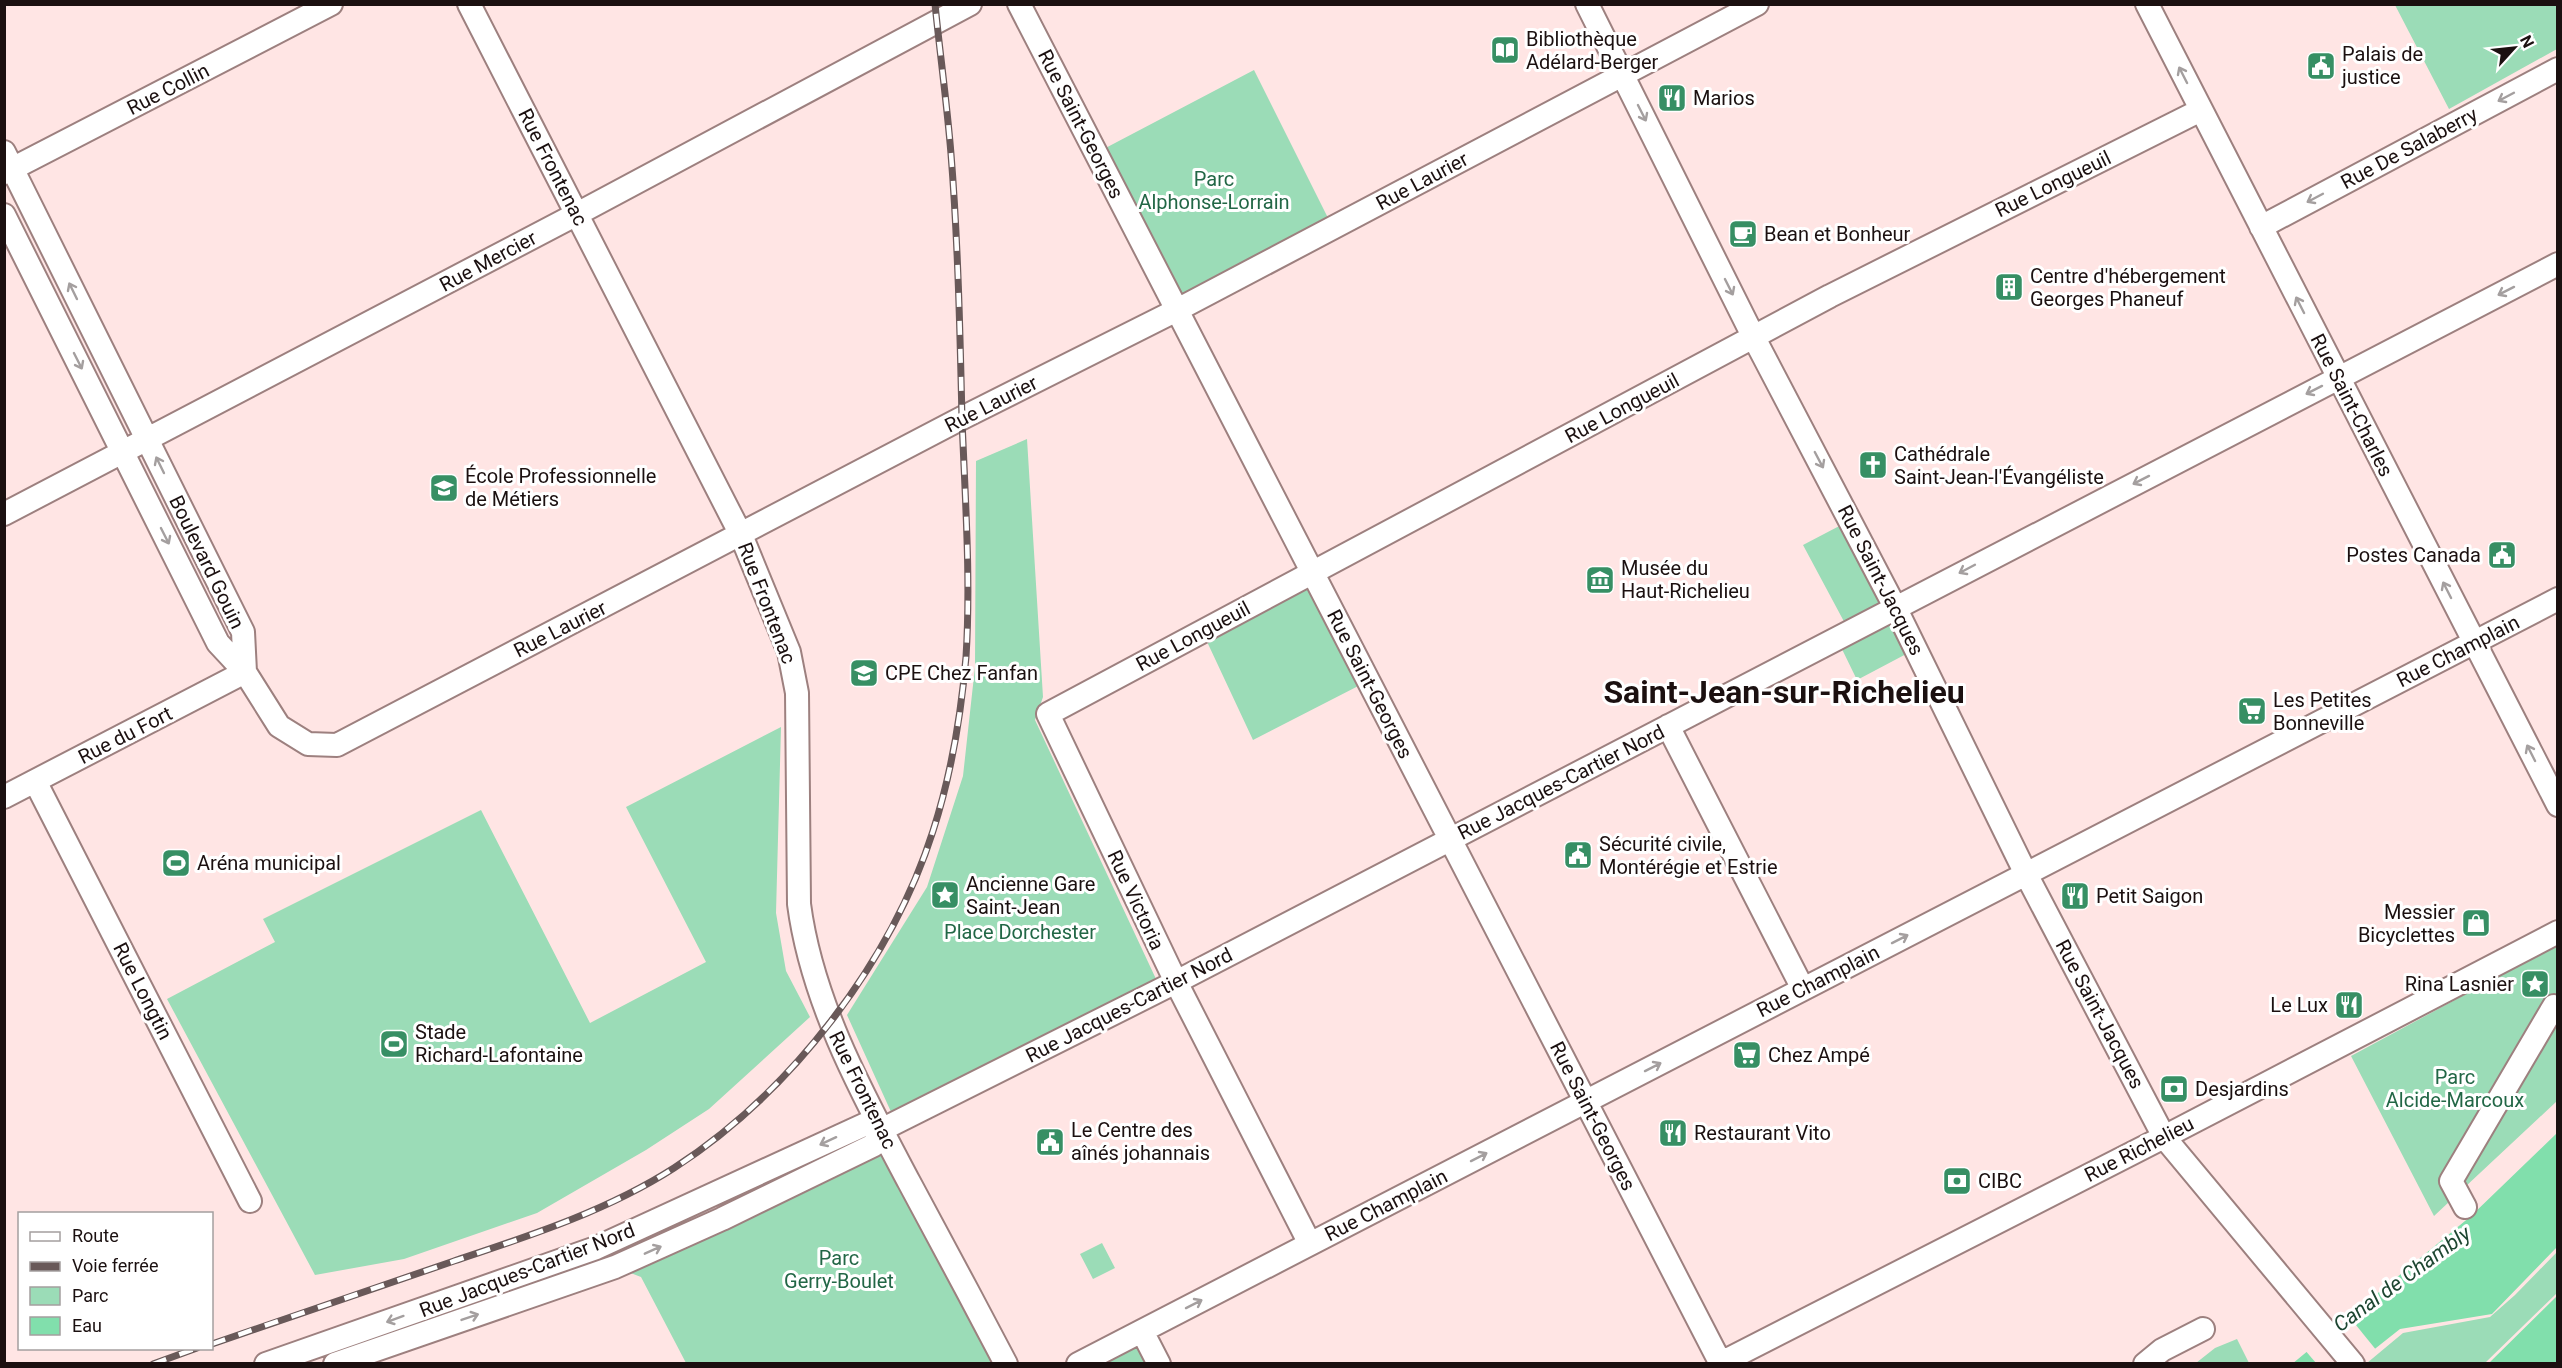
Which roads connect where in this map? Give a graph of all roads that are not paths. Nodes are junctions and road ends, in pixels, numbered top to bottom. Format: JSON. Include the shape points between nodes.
{"nodes":[{"id":1,"x":331,"y":4,"type":"edge"},
{"id":2,"x":469,"y":4,"type":"edge"},
{"id":3,"x":970,"y":4,"type":"edge"},
{"id":4,"x":1019,"y":4,"type":"edge"},
{"id":5,"x":1587,"y":4,"type":"edge"},
{"id":6,"x":1756,"y":4,"type":"edge"},
{"id":7,"x":2146,"y":4,"type":"edge"},
{"id":8,"x":2558,"y":69,"type":"edge"},
{"id":9,"x":1623,"y":75,"type":"junction"},
{"id":10,"x":2201,"y":110,"type":"junction"},
{"id":11,"x":7,"y":164,"type":"edge"},
{"id":12,"x":577,"y":214,"type":"junction"},
{"id":13,"x":4,"y":215,"type":"edge"},
{"id":14,"x":2261,"y":227,"type":"junction"},
{"id":15,"x":2558,"y":264,"type":"edge"},
{"id":16,"x":1177,"y":310,"type":"junction"},
{"id":17,"x":1753,"y":336,"type":"junction"},
{"id":18,"x":2338,"y":378,"type":"junction"},
{"id":19,"x":147,"y":440,"type":"junction"},
{"id":20,"x":123,"y":452,"type":"junction"},
{"id":21,"x":4,"y":514,"type":"edge"},
{"id":22,"x":741,"y":536,"type":"junction"},
{"id":23,"x":1312,"y":573,"type":"junction"},
{"id":24,"x":2558,"y":599,"type":"edge"},
{"id":25,"x":1895,"y":607,"type":"junction"},
{"id":26,"x":2474,"y":642,"type":"junction"},
{"id":27,"x":245,"y":672,"type":"junction"},
{"id":28,"x":1048,"y":714,"type":"joint"},
{"id":29,"x":1668,"y":726,"type":"junction"},
{"id":30,"x":35,"y":781,"type":"junction"},
{"id":31,"x":4,"y":797,"type":"edge"},
{"id":32,"x":2558,"y":806,"type":"edge"},
{"id":33,"x":1450,"y":839,"type":"junction"},
{"id":34,"x":2026,"y":874,"type":"junction"},
{"id":35,"x":2558,"y":932,"type":"edge"},
{"id":36,"x":1176,"y":982,"type":"junction"},
{"id":37,"x":1803,"y":989,"type":"junction"},
{"id":38,"x":2556,"y":1000,"type":"edge"},
{"id":39,"x":1586,"y":1102,"type":"junction"},
{"id":40,"x":881,"y":1130,"type":"junction"},
{"id":41,"x":2164,"y":1137,"type":"junction"},
{"id":42,"x":250,"y":1201,"type":"dead end"},
{"id":43,"x":2465,"y":1207,"type":"dead end"},
{"id":44,"x":1310,"y":1244,"type":"junction"},
{"id":45,"x":2202,"y":1329,"type":"dead end"},
{"id":46,"x":1142,"y":1331,"type":"junction"},
{"id":47,"x":1720,"y":1363,"type":"edge"},
{"id":48,"x":266,"y":1364,"type":"edge"},
{"id":49,"x":335,"y":1364,"type":"edge"},
{"id":50,"x":1006,"y":1364,"type":"edge"},
{"id":51,"x":1078,"y":1364,"type":"edge"},
{"id":52,"x":1159,"y":1364,"type":"edge"},
{"id":53,"x":2145,"y":1364,"type":"edge"},
{"id":54,"x":2353,"y":1364,"type":"edge"}],
"edges":[{"from":1,"to":11,"type":"street","name":"Rue Collin"},
{"from":2,"to":12,"type":"street","name":"Rue Frontenac"},
{"from":3,"to":12,"type":"street","name":"Rue Mercier"},
{"from":4,"to":16,"type":"street","name":"Rue Saint-Georges"},
{"from":5,"to":9,"type":"street","name":"Rue Saint-Jacques"},
{"from":6,"to":9,"type":"street","name":"Rue Laurier"},
{"from":10,"to":7,"type":"street","name":"Rue Saint-Charles","one_way":true},
{"from":8,"to":14,"type":"street","name":"Rue De Salaberry","one_way":true},
{"from":9,"to":16,"type":"street","name":"Rue Laurier"},
{"from":9,"to":17,"type":"street","name":"Rue Saint-Jacques","one_way":true},
{"from":10,"to":14,"type":"street","name":"Rue Saint-Charles"},
{"from":10,"to":17,"type":"street","name":"Rue Longueuil"},
{"from":19,"to":11,"type":"street","name":"Boulevard Gouin","one_way":true},
{"from":12,"to":19,"type":"street","name":"Rue Mercier"},
{"from":12,"to":22,"type":"street","name":"Rue Frontenac"},
{"from":13,"to":20,"type":"street","name":"Boulevard Gouin","one_way":true},
{"from":18,"to":14,"type":"street","name":"Rue Saint-Charles","one_way":true},
{"from":15,"to":18,"type":"street","name":"Rue Jacques-Cartier Nord","one_way":true},
{"from":16,"to":22,"type":"street","name":"Rue Laurier","via":[[962,418]]},
{"from":16,"to":23,"type":"street","name":"Rue Saint-Georges"},
{"from":17,"to":23,"type":"street","name":"Rue Longueuil"},
{"from":17,"to":25,"type":"street","name":"Rue Saint-Jacques","one_way":true},
{"from":18,"to":25,"type":"street","name":"Rue Jacques-Cartier Nord","one_way":true},
{"from":26,"to":18,"type":"street","name":"Rue Saint-Charles","one_way":true},
{"from":19,"to":20,"type":"street","name":"Rue Mercier"},
{"from":27,"to":19,"type":"street","name":"Boulevard Gouin","one_way":true,"via":[[243,632]]},
{"from":20,"to":21,"type":"street","name":"Rue Mercier"},
{"from":20,"to":27,"type":"street","name":"Boulevard Gouin","one_way":true,"via":[[218,643]]},
{"from":22,"to":27,"type":"street","name":"Rue Laurier","via":[[337,745],[308,744],[279,726]]},
{"from":22,"to":40,"type":"street","name":"Rue Frontenac","via":[[789,652],[797,693],[797,848],[804,938],[831,1021]]},
{"from":23,"to":28,"type":"street","name":"Rue Longueuil"},
{"from":23,"to":33,"type":"street","name":"Rue Saint-Georges"},
{"from":24,"to":26,"type":"street","name":"Rue Champlain"},
{"from":25,"to":29,"type":"street","name":"Rue Jacques-Cartier Nord"},
{"from":25,"to":34,"type":"street","name":"Rue Saint-Jacques"},
{"from":32,"to":26,"type":"street","name":"Rue Saint-Charles","one_way":true},
{"from":26,"to":34,"type":"street","name":"Rue Champlain"},
{"from":27,"to":30,"type":"street","name":"Rue du Fort"},
{"from":28,"to":36,"type":"street","name":"Rue Victoria"},
{"from":29,"to":33,"type":"street","name":"Rue Jacques-Cartier Nord"},
{"from":29,"to":37,"type":"street"},
{"from":30,"to":31,"type":"street","name":"Rue du Fort"},
{"from":30,"to":42,"type":"street","name":"Rue Longtin"},
{"from":33,"to":36,"type":"street","name":"Rue Jacques-Cartier Nord"},
{"from":33,"to":39,"type":"street","name":"Rue Saint-Georges"},
{"from":37,"to":34,"type":"street","name":"Rue Champlain","one_way":true},
{"from":34,"to":41,"type":"street","name":"Rue Saint-Jacques"},
{"from":35,"to":41,"type":"street","name":"Rue Richelieu"},
{"from":36,"to":40,"type":"street","name":"Rue Jacques-Cartier Nord"},
{"from":36,"to":44,"type":"street","name":"Rue Victoria"},
{"from":39,"to":37,"type":"street","name":"Rue Champlain","one_way":true},
{"from":38,"to":43,"type":"street","via":[[2451,1181]]},
{"from":44,"to":39,"type":"street","name":"Rue Champlain","one_way":true},
{"from":39,"to":47,"type":"street","name":"Rue Saint-Georges"},
{"from":40,"to":48,"type":"street","name":"Rue Jacques-Cartier Nord","one_way":true,"via":[[866,1124],[596,1248]]},
{"from":49,"to":40,"type":"street","name":"Rue Jacques-Cartier Nord","one_way":true,"via":[[615,1268],[874,1145]]},
{"from":40,"to":50,"type":"street","name":"Rue Frontenac"},
{"from":41,"to":47,"type":"street","name":"Rue Richelieu"},
{"from":41,"to":54,"type":"street","name":"Rue Saint-Jacques"},
{"from":46,"to":44,"type":"street","name":"Rue Champlain","one_way":true},
{"from":45,"to":53,"type":"street","via":[[2162,1350]]},
{"from":46,"to":51,"type":"street","name":"Rue Champlain"},
{"from":46,"to":52,"type":"street"}]}
